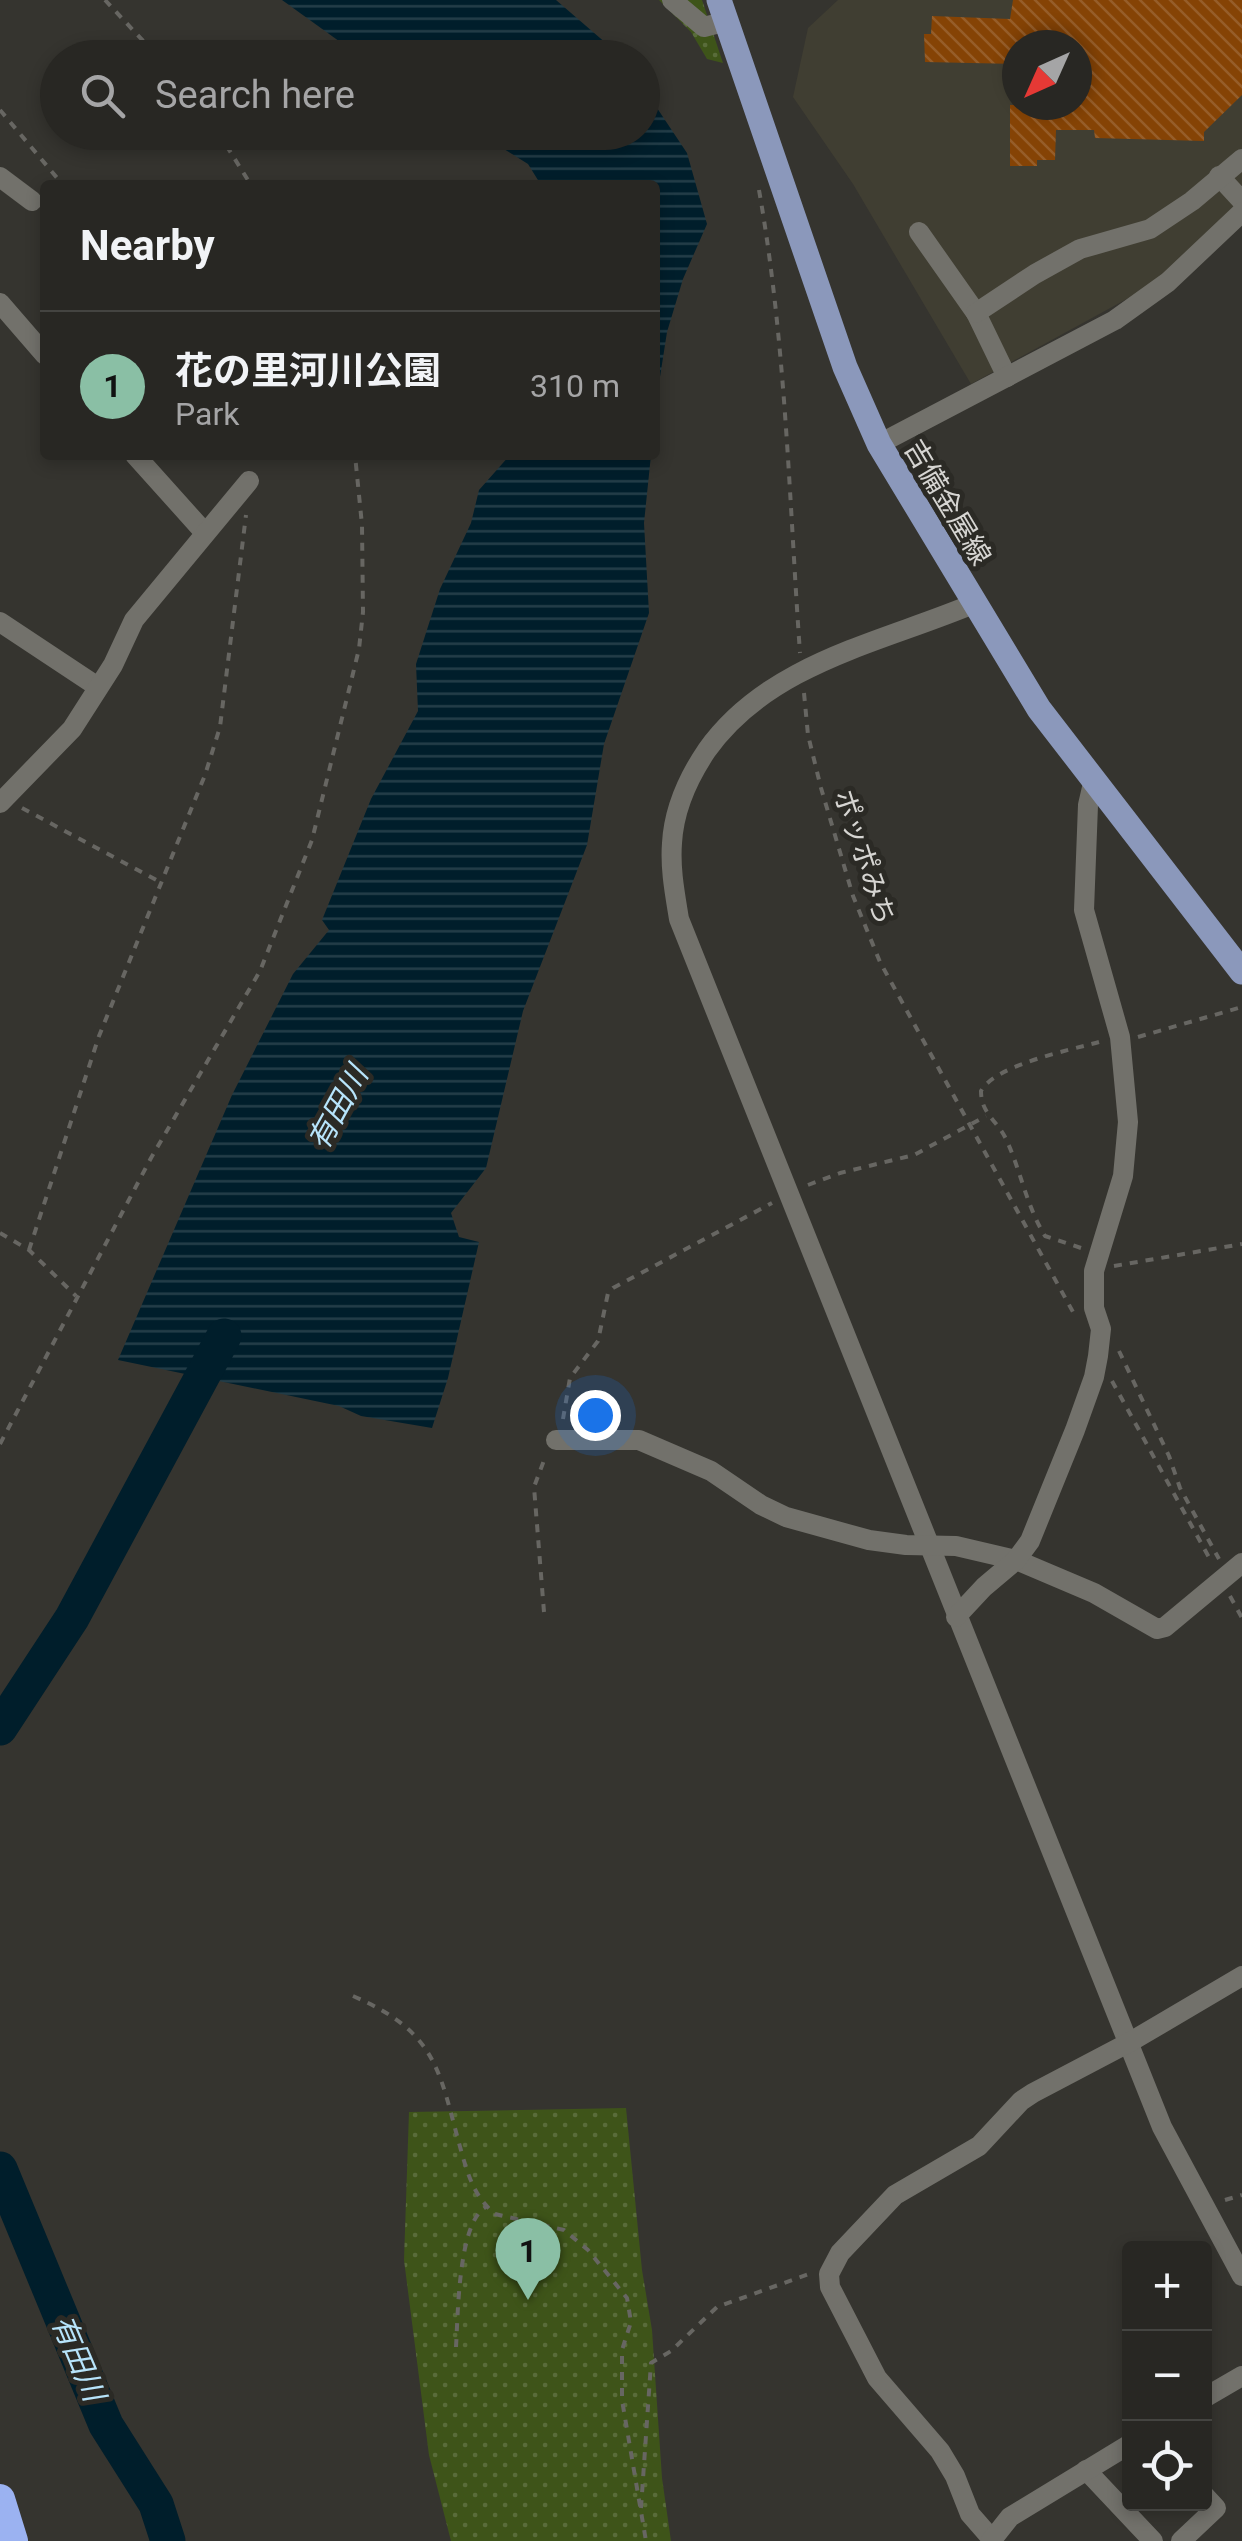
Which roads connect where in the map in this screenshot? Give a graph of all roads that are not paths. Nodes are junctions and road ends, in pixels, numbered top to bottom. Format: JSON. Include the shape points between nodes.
{"nodes":[{"id":1,"x":672,"y":0,"type":"edge"},
{"id":2,"x":723,"y":11,"type":"edge"},
{"id":3,"x":1242,"y":159,"type":"edge"},
{"id":4,"x":1220,"y":176,"type":"junction"},
{"id":5,"x":0,"y":177,"type":"edge"},
{"id":6,"x":32,"y":201,"type":"dead end"},
{"id":7,"x":1242,"y":201,"type":"edge"},
{"id":8,"x":1242,"y":212,"type":"edge"},
{"id":9,"x":919,"y":232,"type":"dead end"},
{"id":10,"x":0,"y":303,"type":"edge"},
{"id":11,"x":976,"y":313,"type":"junction"},
{"id":12,"x":40,"y":349,"type":"edge"},
{"id":13,"x":1006,"y":376,"type":"junction"},
{"id":14,"x":879,"y":444,"type":"junction"},
{"id":15,"x":139,"y":460,"type":"edge"},
{"id":16,"x":249,"y":481,"type":"road end"},
{"id":17,"x":205,"y":533,"type":"junction"},
{"id":18,"x":973,"y":604,"type":"junction"},
{"id":19,"x":0,"y":622,"type":"edge"},
{"id":20,"x":98,"y":687,"type":"junction"},
{"id":21,"x":1094,"y":780,"type":"junction"},
{"id":22,"x":3,"y":792,"type":"edge"},
{"id":23,"x":1242,"y":972,"type":"edge"},
{"id":24,"x":556,"y":1440,"type":"road end"},
{"id":25,"x":928,"y":1546,"type":"junction"},
{"id":26,"x":1016,"y":1560,"type":"junction"},
{"id":27,"x":1231,"y":1574,"type":"edge"},
{"id":28,"x":956,"y":1617,"type":"junction"},
{"id":29,"x":1242,"y":1976,"type":"edge"},
{"id":30,"x":1130,"y":2042,"type":"junction"},
{"id":31,"x":1242,"y":2276,"type":"edge"},
{"id":32,"x":1242,"y":2376,"type":"edge"},
{"id":33,"x":1212,"y":2393,"type":"edge"},
{"id":34,"x":1122,"y":2449,"type":"edge"},
{"id":35,"x":1086,"y":2470,"type":"junction"},
{"id":36,"x":0,"y":2499,"type":"edge"},
{"id":37,"x":1212,"y":2504,"type":"edge"},
{"id":38,"x":991,"y":2539,"type":"edge"},
{"id":39,"x":12,"y":2541,"type":"edge"},
{"id":40,"x":1153,"y":2541,"type":"edge"},
{"id":41,"x":1181,"y":2541,"type":"edge"}],
"edges":[{"from":1,"to":2,"type":"street","via":[[704,27]]},
{"from":2,"to":14,"type":"main road","name":"吉備金屋線","via":[[845,367]]},
{"from":3,"to":4,"type":"street"},
{"from":4,"to":7,"type":"street"},
{"from":4,"to":11,"type":"street","via":[[1150,229],[1080,249]]},
{"from":5,"to":6,"type":"street"},
{"from":8,"to":13,"type":"street","via":[[1115,320]]},
{"from":9,"to":11,"type":"street"},
{"from":10,"to":12,"type":"street"},
{"from":11,"to":13,"type":"street"},
{"from":13,"to":14,"type":"street"},
{"from":14,"to":18,"type":"main road","name":"吉備金屋線"},
{"from":15,"to":17,"type":"street"},
{"from":16,"to":17,"type":"street"},
{"from":17,"to":20,"type":"street","via":[[134,620]]},
{"from":18,"to":21,"type":"main road","name":"吉備金屋線","via":[[1039,709]]},
{"from":18,"to":25,"type":"street","via":[[802,670],[727,722],[684,789],[672,841],[679,920]]},
{"from":19,"to":20,"type":"street"},
{"from":20,"to":22,"type":"street","via":[[72,728]]},
{"from":21,"to":23,"type":"main road","name":"吉備金屋線"},
{"from":21,"to":26,"type":"street","via":[[1084,910],[1120,1037],[1128,1122],[1123,1176],[1096,1262],[1100,1329],[1094,1377],[1030,1541]]},
{"from":24,"to":25,"type":"street","via":[[639,1440],[711,1471],[786,1517],[868,1540]]},
{"from":25,"to":26,"type":"street"},
{"from":25,"to":28,"type":"street"},
{"from":26,"to":27,"type":"street","via":[[1094,1593],[1157,1630]]},
{"from":26,"to":28,"type":"street"},
{"from":28,"to":30,"type":"street"},
{"from":29,"to":30,"type":"street"},
{"from":30,"to":31,"type":"street","via":[[1162,2127]]},
{"from":30,"to":38,"type":"street","via":[[1033,2093],[979,2146],[894,2195],[860,2228],[829,2274],[876,2378],[940,2451],[970,2514]]},
{"from":32,"to":33,"type":"street"},
{"from":34,"to":35,"type":"street"},
{"from":35,"to":38,"type":"street","via":[[1010,2517]]},
{"from":35,"to":40,"type":"street"},
{"from":36,"to":39,"type":"highway"},
{"from":37,"to":41,"type":"street","via":[[1216,2508]]}]}
